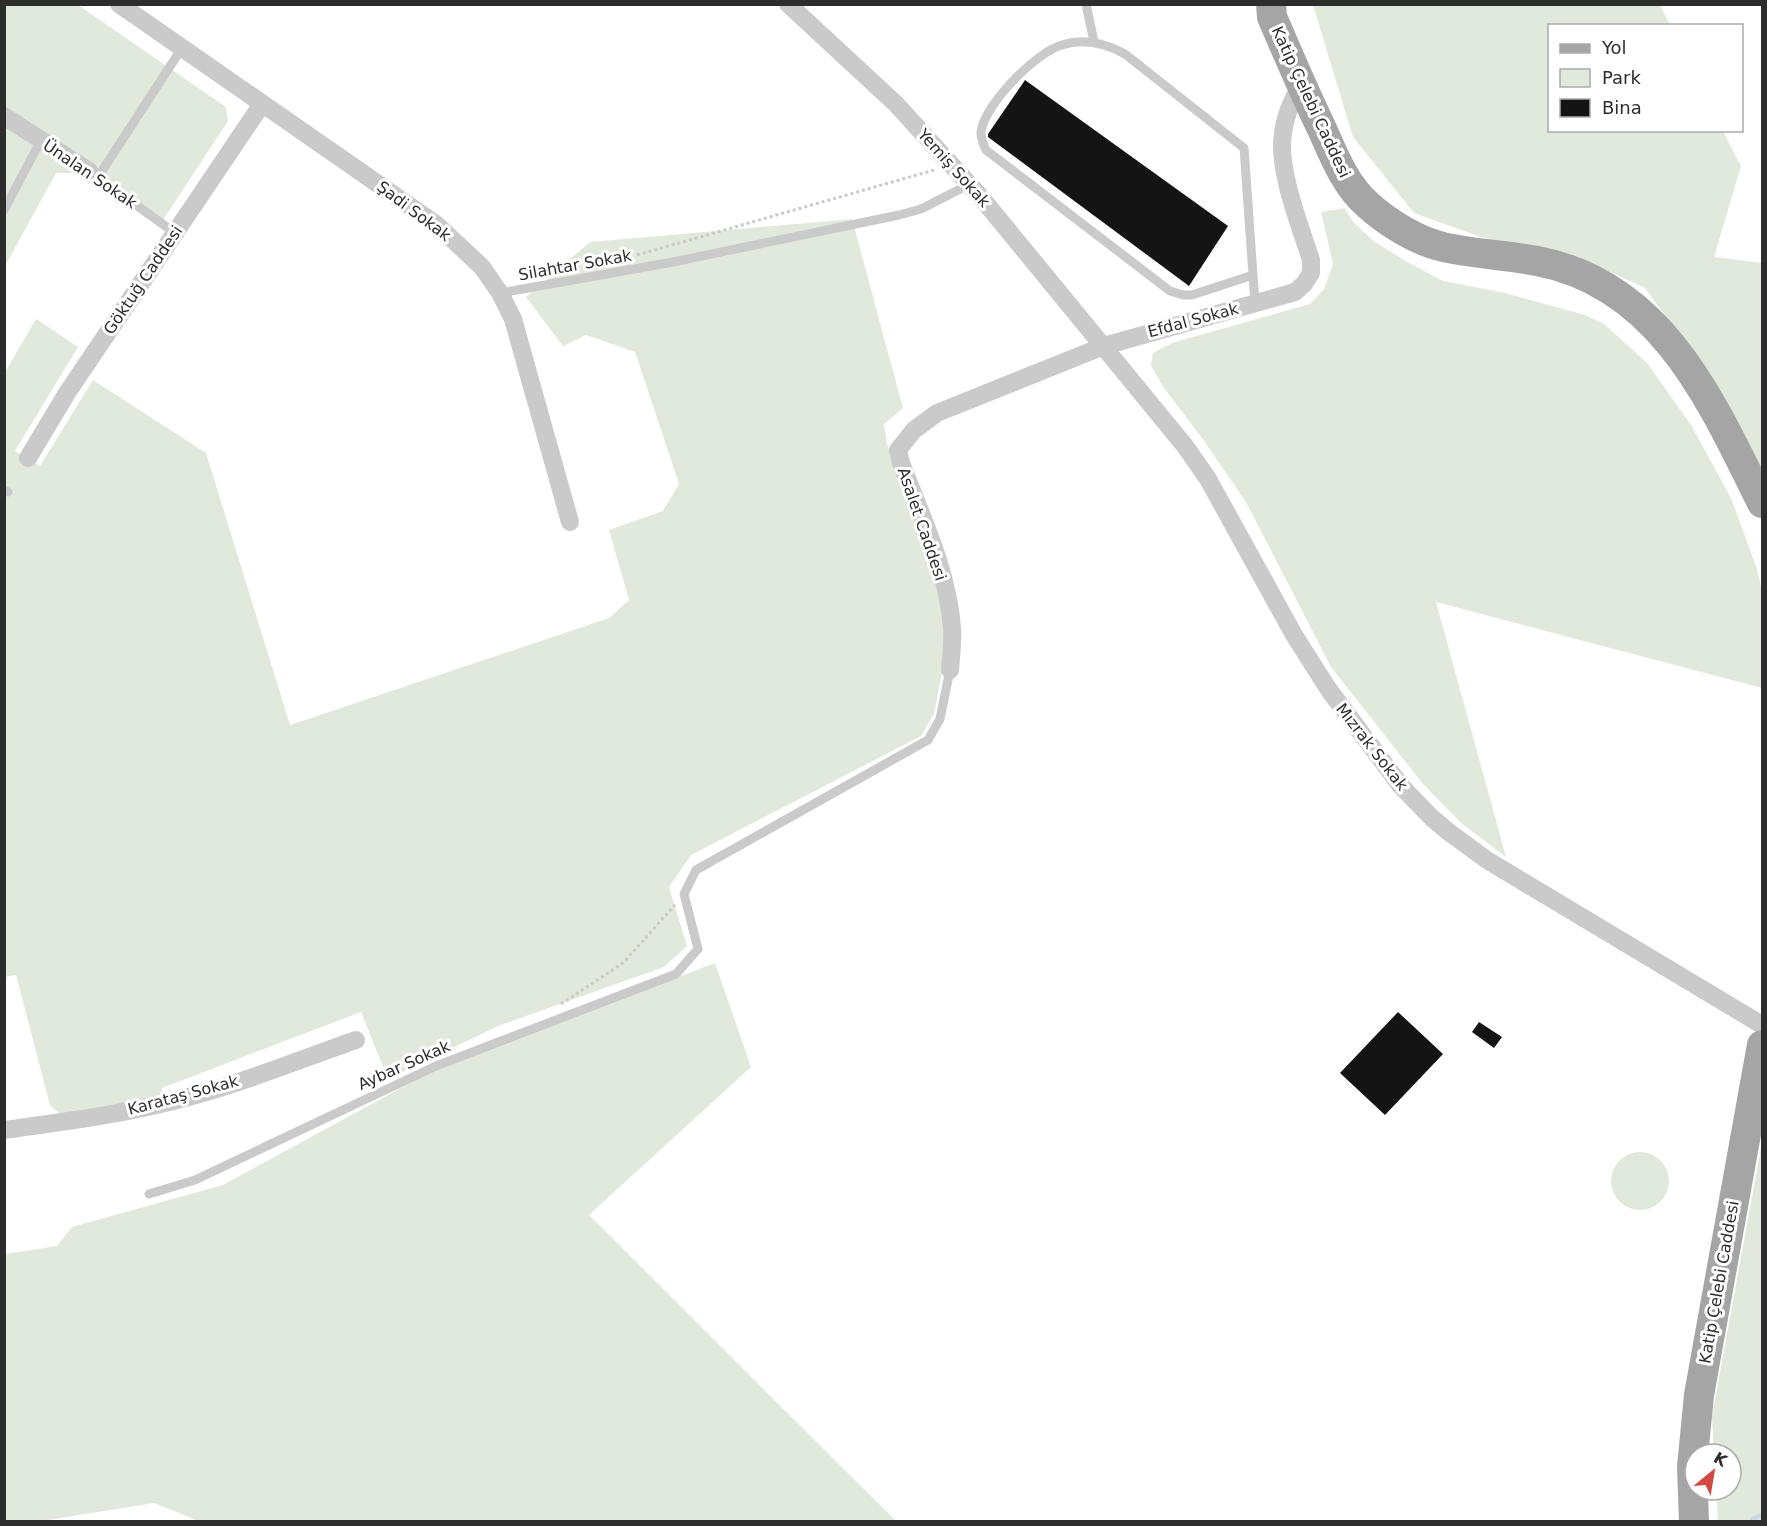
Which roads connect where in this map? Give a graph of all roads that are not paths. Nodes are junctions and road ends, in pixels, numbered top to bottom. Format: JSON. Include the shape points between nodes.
{"nodes":[{"id":1,"x":119,"y":4,"type":"edge"},
{"id":2,"x":788,"y":4,"type":"edge"},
{"id":3,"x":1086,"y":4,"type":"edge"},
{"id":4,"x":1272,"y":4,"type":"edge"},
{"id":5,"x":1094,"y":42,"type":"junction"},
{"id":6,"x":182,"y":48,"type":"junction"},
{"id":7,"x":1301,"y":85,"type":"junction"},
{"id":8,"x":262,"y":104,"type":"junction"},
{"id":9,"x":4,"y":116,"type":"edge"},
{"id":10,"x":41,"y":140,"type":"junction"},
{"id":11,"x":93,"y":174,"type":"junction"},
{"id":12,"x":970,"y":184,"type":"junction"},
{"id":13,"x":4,"y":210,"type":"edge"},
{"id":14,"x":175,"y":232,"type":"junction"},
{"id":15,"x":1253,"y":275,"type":"junction"},
{"id":16,"x":500,"y":293,"type":"junction"},
{"id":17,"x":1255,"y":303,"type":"junction"},
{"id":18,"x":1104,"y":346,"type":"junction"},
{"id":19,"x":898,"y":450,"type":"joint"},
{"id":20,"x":28,"y":458,"type":"dead end"},
{"id":21,"x":1762,"y":503,"type":"edge"},
{"id":22,"x":570,"y":522,"type":"dead end"},
{"id":23,"x":950,"y":670,"type":"joint"},
{"id":24,"x":1762,"y":1025,"type":"edge"},
{"id":25,"x":356,"y":1040,"type":"dead end"},
{"id":26,"x":1762,"y":1045,"type":"edge"},
{"id":27,"x":4,"y":1130,"type":"edge"},
{"id":28,"x":149,"y":1194,"type":"dead end"},
{"id":29,"x":1694,"y":1521,"type":"edge"}],
"edges":[{"from":1,"to":6,"type":"street","name":"Şadi Sokak"},
{"from":2,"to":12,"type":"street","name":"Yemiş Sokak","via":[[896,104]]},
{"from":3,"to":5,"type":"lane"},
{"from":4,"to":7,"type":"main road","name":"Katip Çelebi Caddesi","via":[[1272,17]]},
{"from":5,"to":15,"type":"lane","via":[[1125,54],[1244,148]]},
{"from":5,"to":15,"type":"lane","via":[[1072,42],[1033,61],[996,102],[983,124],[981,138],[986,150],[1170,291],[1192,295]]},
{"from":6,"to":8,"type":"street","name":"Şadi Sokak"},
{"from":6,"to":11,"type":"lane"},
{"from":7,"to":17,"type":"street","name":"Efdal Sokak","via":[[1291,102],[1282,149],[1311,273],[1294,292]]},
{"from":7,"to":21,"type":"main road","name":"Katip Çelebi Caddesi","via":[[1356,194],[1403,230],[1442,247],[1550,264],[1582,274],[1627,298],[1664,334],[1694,374]]},
{"from":8,"to":14,"type":"street","name":"Göktuğ Caddesi"},
{"from":8,"to":16,"type":"street","name":"Şadi Sokak","via":[[437,225],[482,267]]},
{"from":9,"to":10,"type":"street","name":"Ünalan Sokak"},
{"from":10,"to":11,"type":"street","name":"Ünalan Sokak"},
{"from":10,"to":13,"type":"lane"},
{"from":11,"to":14,"type":"lane","name":"Ünalan Sokak"},
{"from":12,"to":16,"type":"lane","name":"Silahtar Sokak","via":[[921,209],[899,215]]},
{"from":12,"to":18,"type":"street","name":"Yemiş Sokak"},
{"from":14,"to":20,"type":"street","name":"Göktuğ Caddesi"},
{"from":15,"to":17,"type":"lane"},
{"from":16,"to":22,"type":"street","name":"Şadi Sokak","via":[[513,319]]},
{"from":17,"to":18,"type":"street","name":"Efdal Sokak"},
{"from":18,"to":19,"type":"street","name":"Efdal Sokak","via":[[937,413],[914,430]]},
{"from":18,"to":24,"type":"street","name":"Mızrak Sokak","via":[[1208,479],[1329,690],[1401,786],[1432,818],[1488,860]]},
{"from":19,"to":23,"type":"street","name":"Asalet Caddesi","via":[[943,582],[952,627]]},
{"from":23,"to":28,"type":"lane","name":"Aybar Sokak","via":[[939,719],[928,740],[696,870],[684,894],[698,949],[676,975],[436,1066],[195,1180]]},
{"from":25,"to":27,"type":"street","name":"Karataş Sokak","via":[[204,1093]]},
{"from":26,"to":29,"type":"main road","name":"Katip Çelebi Caddesi","via":[[1699,1395],[1692,1467]]}]}
